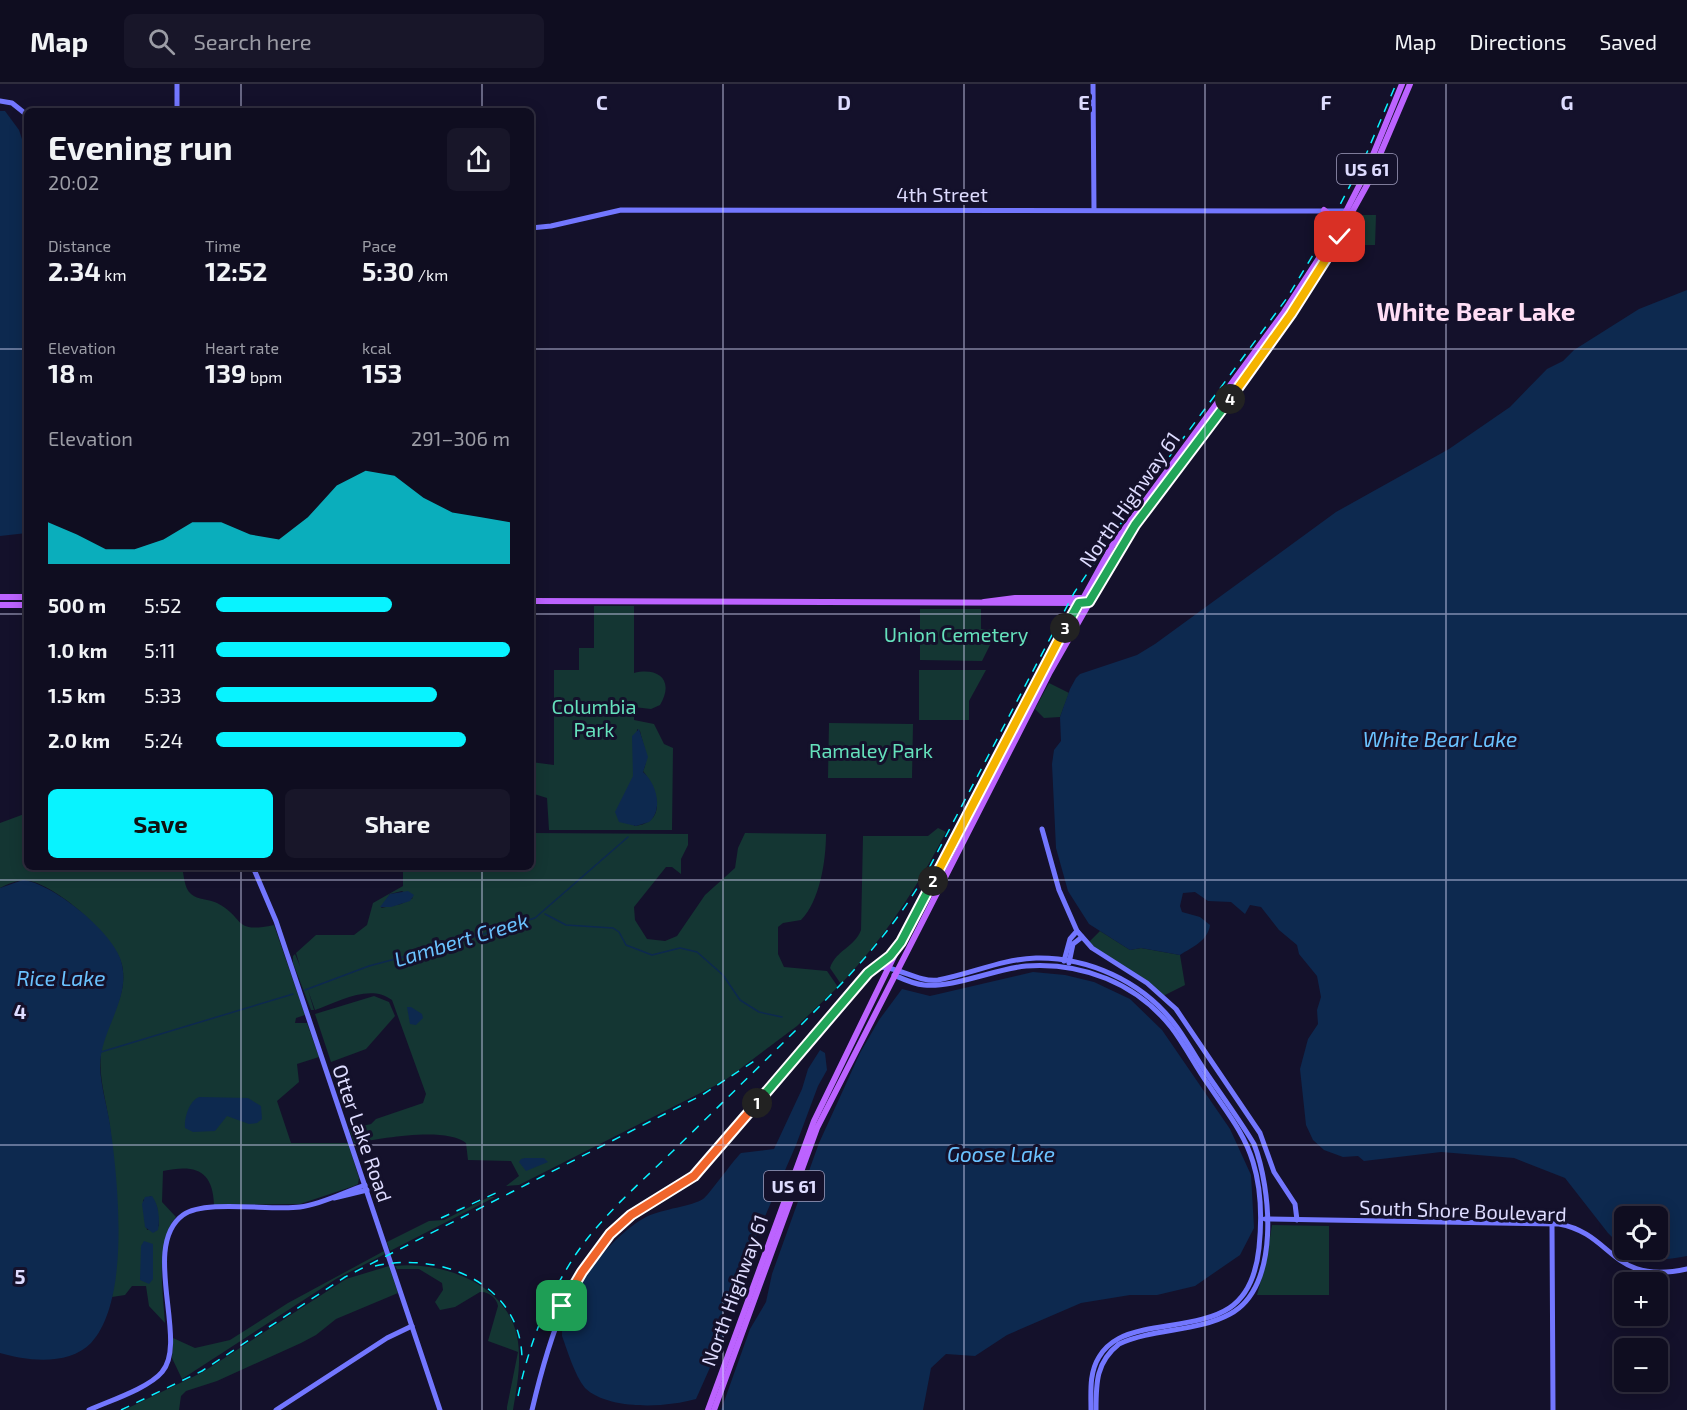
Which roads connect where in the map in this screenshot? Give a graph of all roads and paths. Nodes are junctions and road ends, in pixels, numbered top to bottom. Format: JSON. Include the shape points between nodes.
{"nodes":[{"id":1,"x":177,"y":84,"type":"edge"},
{"id":2,"x":1093,"y":84,"type":"edge"},
{"id":3,"x":1402,"y":84,"type":"edge"},
{"id":4,"x":1410,"y":84,"type":"edge"},
{"id":5,"x":0,"y":101,"type":"edge"},
{"id":6,"x":177,"y":108,"type":"edge"},
{"id":7,"x":24,"y":112,"type":"edge"},
{"id":8,"x":1385,"y":127,"type":"junction"},
{"id":9,"x":1389,"y":138,"type":"junction"},
{"id":10,"x":1094,"y":210,"type":"junction"},
{"id":11,"x":1324,"y":210,"type":"junction"},
{"id":12,"x":1347,"y":211,"type":"junction"},
{"id":13,"x":1354,"y":211,"type":"junction"},
{"id":14,"x":534,"y":228,"type":"edge"},
{"id":15,"x":1337,"y":230,"type":"junction"},
{"id":16,"x":1314,"y":265,"type":"junction"},
{"id":17,"x":1316,"y":277,"type":"junction"},
{"id":18,"x":0,"y":597,"type":"edge"},
{"id":19,"x":24,"y":597,"type":"edge"},
{"id":20,"x":1081,"y":600,"type":"junction"},
{"id":21,"x":1090,"y":600,"type":"junction"},
{"id":22,"x":534,"y":601,"type":"edge"},
{"id":23,"x":983,"y":602,"type":"junction"},
{"id":24,"x":1057,"y":604,"type":"junction"},
{"id":25,"x":0,"y":605,"type":"edge"},
{"id":26,"x":24,"y":605,"type":"edge"},
{"id":27,"x":1067,"y":624,"type":"junction"},
{"id":28,"x":1042,"y":829,"type":"dead end"},
{"id":29,"x":254,"y":870,"type":"edge"},
{"id":30,"x":1077,"y":931,"type":"junction"},
{"id":31,"x":1082,"y":937,"type":"junction"},
{"id":32,"x":901,"y":942,"type":"junction"},
{"id":33,"x":1067,"y":960,"type":"junction"},
{"id":34,"x":1066,"y":967,"type":"junction"},
{"id":35,"x":873,"y":969,"type":"junction"},
{"id":36,"x":892,"y":972,"type":"junction"},
{"id":37,"x":366,"y":1187,"type":"junction"},
{"id":38,"x":1265,"y":1220,"type":"junction"},
{"id":39,"x":1297,"y":1220,"type":"junction"},
{"id":40,"x":1552,"y":1224,"type":"junction"},
{"id":41,"x":1687,"y":1269,"type":"edge"},
{"id":42,"x":412,"y":1326,"type":"junction"},
{"id":43,"x":90,"y":1410,"type":"edge"},
{"id":44,"x":276,"y":1410,"type":"edge"},
{"id":45,"x":440,"y":1410,"type":"edge"},
{"id":46,"x":532,"y":1410,"type":"edge"},
{"id":47,"x":708,"y":1410,"type":"edge"},
{"id":48,"x":714,"y":1410,"type":"edge"},
{"id":49,"x":1091,"y":1410,"type":"edge"},
{"id":50,"x":1096,"y":1410,"type":"edge"},
{"id":51,"x":1553,"y":1410,"type":"edge"}],
"edges":[{"from":1,"to":6,"type":"street"},
{"from":2,"to":10,"type":"street"},
{"from":3,"to":8,"type":"main road","name":"North Highway 61","number":"US 61"},
{"from":4,"to":9,"type":"main road","name":"North Highway 61","number":"US 61"},
{"from":5,"to":7,"type":"street"},
{"from":8,"to":9,"type":"main road"},
{"from":8,"to":12,"type":"main road","name":"North Highway 61","number":"US 61"},
{"from":9,"to":13,"type":"main road","name":"North Highway 61","number":"US 61"},
{"from":10,"to":11,"type":"street","name":"4th Street"},
{"from":10,"to":14,"type":"street","name":"4th Street","via":[[621,210]]},
{"from":11,"to":12,"type":"street","name":"4th Street"},
{"from":11,"to":15,"type":"main road","via":[[1333,217]]},
{"from":12,"to":13,"type":"street","name":"4th Street"},
{"from":12,"to":15,"type":"main road","name":"North Highway 61","number":"US 61"},
{"from":13,"to":17,"type":"main road","name":"North Highway 61","number":"US 61"},
{"from":15,"to":16,"type":"main road","name":"North Highway 61","number":"US 61"},
{"from":16,"to":17,"type":"main road"},
{"from":16,"to":20,"type":"main road","name":"North Highway 61","number":"US 61","via":[[1284,312],[1120,534]]},
{"from":17,"to":21,"type":"main road","name":"North Highway 61","number":"US 61","via":[[1135,525]]},
{"from":18,"to":19,"type":"main road"},
{"from":20,"to":21,"type":"main road"},
{"from":20,"to":23,"type":"main road","via":[[1015,598]]},
{"from":20,"to":24,"type":"main road"},
{"from":20,"to":27,"type":"main road","name":"North Highway 61","number":"US 61"},
{"from":21,"to":36,"type":"main road","name":"North Highway 61","number":"US 61"},
{"from":22,"to":23,"type":"main road","via":[[596,598]]},
{"from":23,"to":24,"type":"main road"},
{"from":24,"to":27,"type":"main road","via":[[1069,610]]},
{"from":25,"to":26,"type":"main road"},
{"from":27,"to":32,"type":"main road","name":"North Highway 61","number":"US 61"},
{"from":28,"to":30,"type":"street","via":[[1059,890]]},
{"from":29,"to":37,"type":"street","name":"Otter Lake Road","via":[[271,907]]},
{"from":30,"to":31,"type":"street"},
{"from":30,"to":33,"type":"street","via":[[1070,939]]},
{"from":31,"to":33,"type":"street","via":[[1073,944]]},
{"from":31,"to":39,"type":"street","via":[[1095,950],[1158,991],[1176,1009],[1260,1133],[1274,1172],[1295,1204]]},
{"from":32,"to":35,"type":"main road"},
{"from":32,"to":36,"type":"main road","name":"North Highway 61","number":"US 61"},
{"from":33,"to":34,"type":"street"},
{"from":33,"to":36,"type":"street","via":[[1015,961],[931,981]]},
{"from":33,"to":38,"type":"street","via":[[1103,970],[1140,990],[1180,1031],[1254,1144],[1265,1178]]},
{"from":34,"to":36,"type":"street","via":[[1015,968],[930,985],[914,983]]},
{"from":34,"to":38,"type":"street","via":[[1126,987],[1172,1028],[1244,1138]]},
{"from":35,"to":36,"type":"street","via":[[882,967]]},
{"from":35,"to":46,"type":"street","via":[[703,1168],[631,1215],[594,1254],[570,1290],[556,1322]]},
{"from":36,"to":47,"type":"main road","name":"North Highway 61","number":"US 61","via":[[810,1130]]},
{"from":36,"to":48,"type":"main road","number":"US 61","via":[[817,1128]]},
{"from":37,"to":42,"type":"street","name":"Otter Lake Road"},
{"from":37,"to":43,"type":"street","via":[[300,1207],[201,1208],[179,1218],[166,1245],[168,1363],[152,1381]]},
{"from":38,"to":39,"type":"street","name":"South Shore Boulevard"},
{"from":38,"to":49,"type":"street","via":[[1256,1272],[1242,1299],[1214,1315],[1117,1338],[1102,1353],[1093,1371]]},
{"from":38,"to":50,"type":"street","via":[[1261,1272],[1249,1298],[1224,1317],[1119,1344],[1099,1368]]},
{"from":39,"to":40,"type":"street","name":"South Shore Boulevard"},
{"from":40,"to":41,"type":"street","name":"South Shore Boulevard","via":[[1580,1231],[1634,1268],[1659,1272]]},
{"from":40,"to":51,"type":"street"},
{"from":42,"to":44,"type":"street","via":[[385,1339]]},
{"from":42,"to":45,"type":"street","name":"Otter Lake Road"}]}
